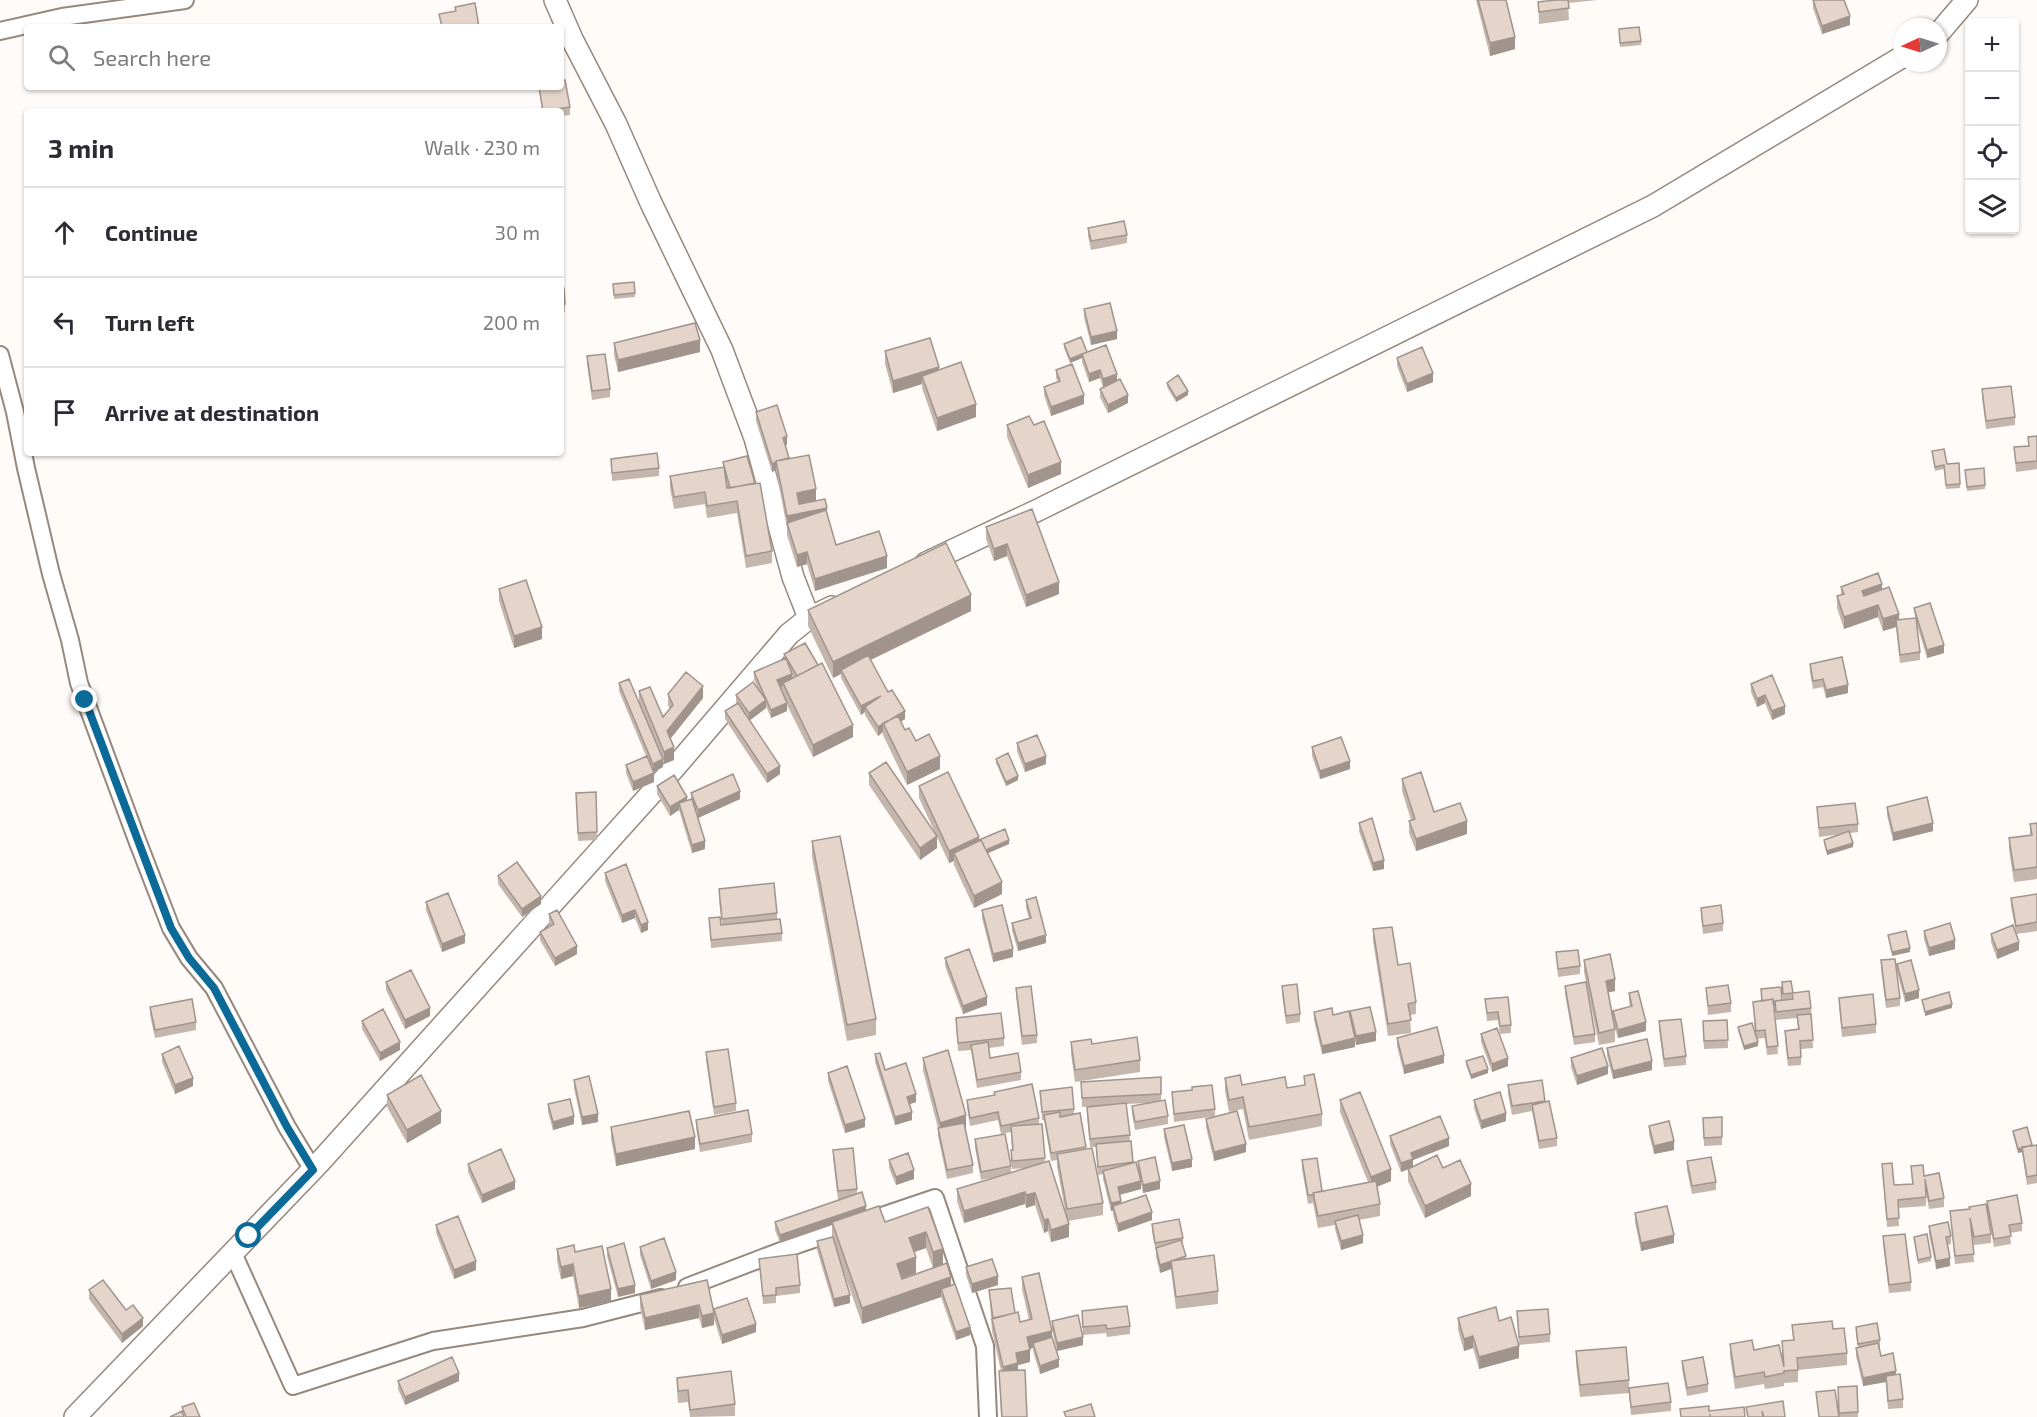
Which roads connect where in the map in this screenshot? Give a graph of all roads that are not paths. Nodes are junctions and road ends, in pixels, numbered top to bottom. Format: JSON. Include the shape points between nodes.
{"nodes":[{"id":1,"x":185,"y":0,"type":"edge"},
{"id":2,"x":555,"y":0,"type":"edge"},
{"id":3,"x":1967,"y":0,"type":"edge"},
{"id":4,"x":1947,"y":23,"type":"edge"},
{"id":5,"x":31,"y":24,"type":"edge"},
{"id":6,"x":24,"y":26,"type":"edge"},
{"id":7,"x":0,"y":31,"type":"edge"},
{"id":8,"x":1893,"y":62,"type":"edge"},
{"id":9,"x":0,"y":354,"type":"edge"},
{"id":10,"x":913,"y":569,"type":"edge"},
{"id":11,"x":850,"y":598,"type":"edge"},
{"id":12,"x":808,"y":618,"type":"junction"},
{"id":13,"x":313,"y":1170,"type":"junction"},
{"id":14,"x":233,"y":1253,"type":"junction"},
{"id":15,"x":75,"y":1417,"type":"edge"},
{"id":16,"x":988,"y":1417,"type":"edge"}],
"edges":[{"from":1,"to":5,"type":"street"},
{"from":2,"to":12,"type":"main road","via":[[722,350],[755,438],[793,578]]},
{"from":3,"to":4,"type":"main road"},
{"from":6,"to":7,"type":"street"},
{"from":8,"to":10,"type":"main road","via":[[1653,206]]},
{"from":9,"to":13,"type":"street","via":[[78,683],[137,840],[171,928],[214,988]]},
{"from":11,"to":12,"type":"main road"},
{"from":12,"to":13,"type":"main road","via":[[789,634],[676,766]]},
{"from":13,"to":14,"type":"main road"},
{"from":14,"to":15,"type":"main road"},
{"from":14,"to":16,"type":"street","via":[[294,1386],[433,1341],[583,1318],[661,1298],[935,1197],[985,1346]]}]}
